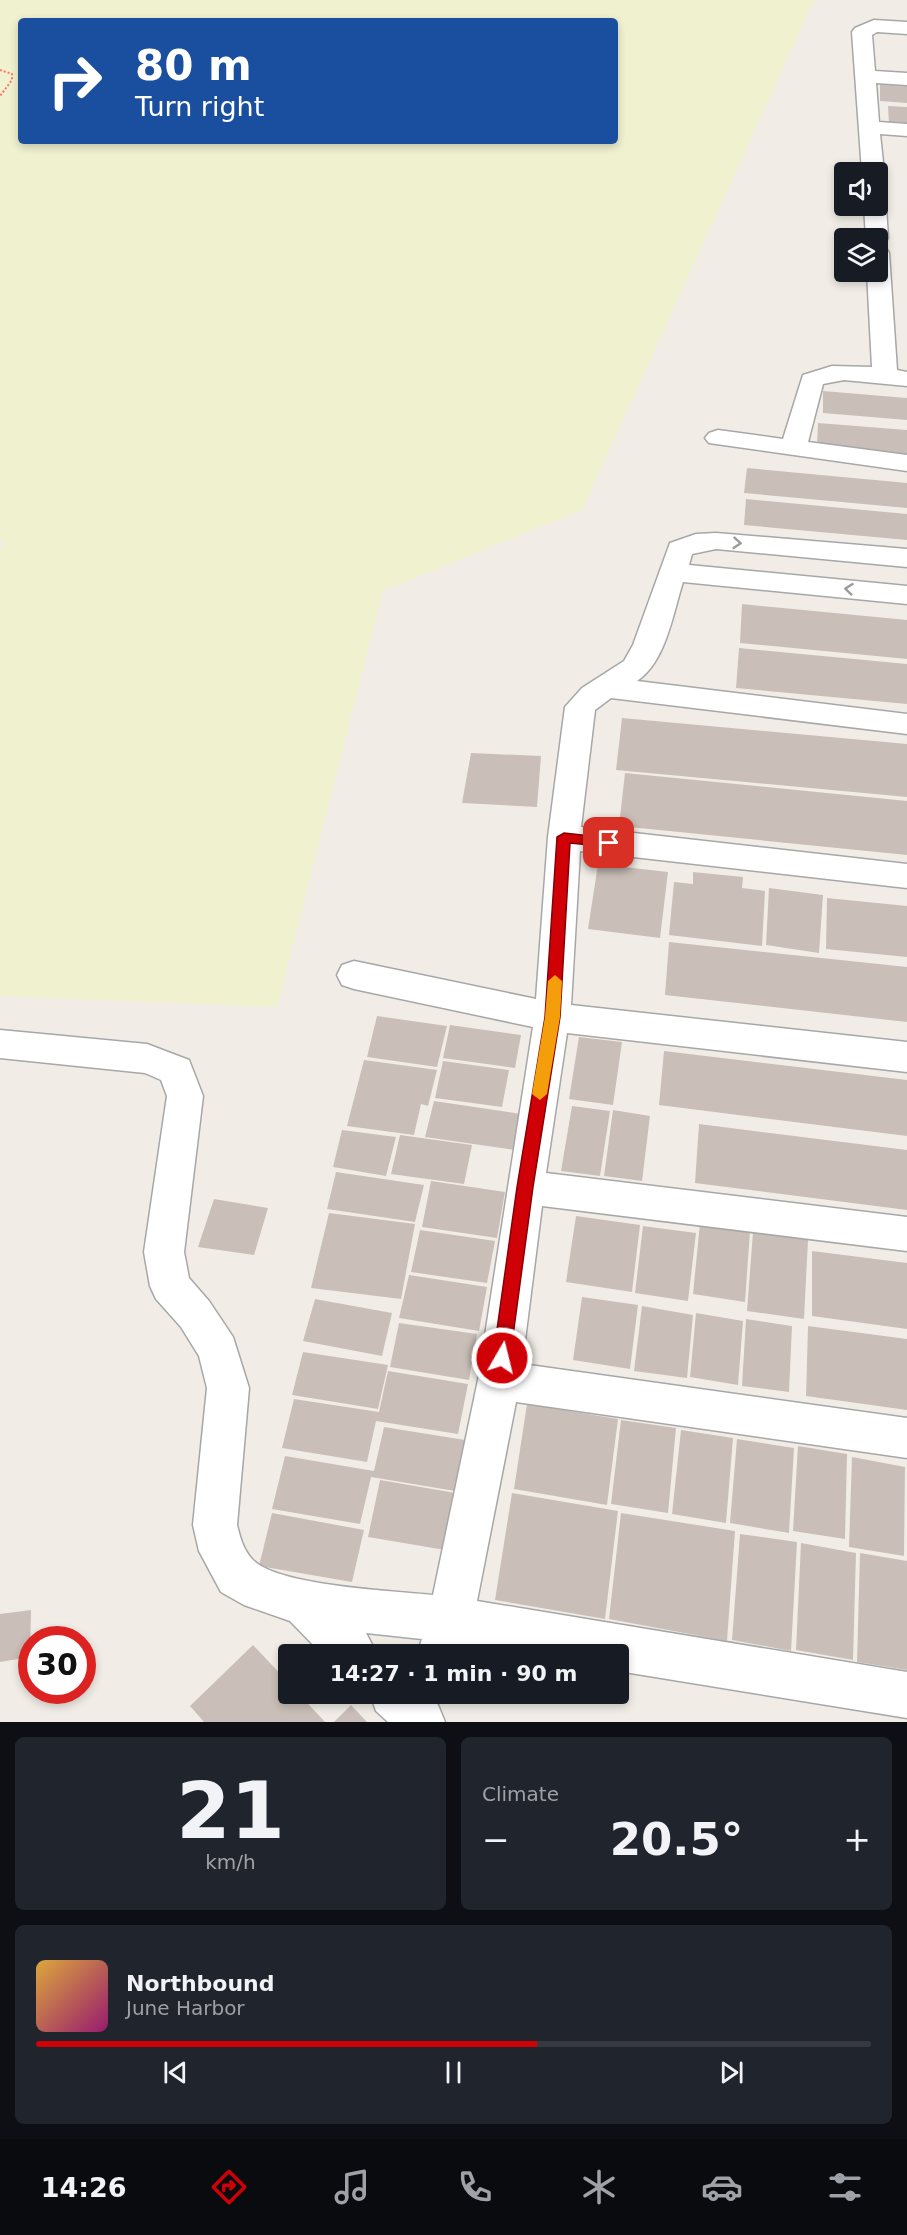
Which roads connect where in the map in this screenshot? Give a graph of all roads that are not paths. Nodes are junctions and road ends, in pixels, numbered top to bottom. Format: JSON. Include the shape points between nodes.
{"nodes":[{"id":1,"x":907,"y":28,"type":"edge"},
{"id":2,"x":864,"y":76,"type":"junction"},
{"id":3,"x":907,"y":79,"type":"edge"},
{"id":4,"x":870,"y":127,"type":"junction"},
{"id":5,"x":907,"y":130,"type":"edge"},
{"id":6,"x":872,"y":162,"type":"edge"},
{"id":7,"x":882,"y":282,"type":"edge"},
{"id":8,"x":896,"y":378,"type":"edge"},
{"id":9,"x":718,"y":438,"type":"dead end"},
{"id":10,"x":793,"y":449,"type":"junction"},
{"id":11,"x":907,"y":463,"type":"edge"},
{"id":12,"x":907,"y":558,"type":"edge"},
{"id":13,"x":677,"y":561,"type":"junction"},
{"id":14,"x":907,"y":595,"type":"edge"},
{"id":15,"x":608,"y":687,"type":"junction"},
{"id":16,"x":907,"y":724,"type":"edge"},
{"id":17,"x":564,"y":837,"type":"junction"},
{"id":18,"x":907,"y":876,"type":"edge"},
{"id":19,"x":354,"y":975,"type":"dead end"},
{"id":20,"x":552,"y":1017,"type":"junction"},
{"id":21,"x":0,"y":1044,"type":"edge"},
{"id":22,"x":907,"y":1057,"type":"edge"},
{"id":23,"x":525,"y":1187,"type":"junction"},
{"id":24,"x":907,"y":1234,"type":"edge"},
{"id":25,"x":499,"y":1380,"type":"junction"},
{"id":26,"x":907,"y":1438,"type":"edge"},
{"id":27,"x":304,"y":1603,"type":"junction"},
{"id":28,"x":445,"y":1637,"type":"edge"},
{"id":29,"x":344,"y":1644,"type":"edge"},
{"id":30,"x":907,"y":1695,"type":"edge"}],
"edges":[{"from":1,"to":2,"type":"street","via":[[880,26],[864,30]]},
{"from":2,"to":3,"type":"street"},
{"from":2,"to":4,"type":"street"},
{"from":4,"to":5,"type":"street"},
{"from":4,"to":6,"type":"street"},
{"from":7,"to":8,"type":"street"},
{"from":8,"to":10,"type":"street","via":[[832,372],[819,375],[812,380]]},
{"from":9,"to":10,"type":"street"},
{"from":10,"to":11,"type":"street"},
{"from":13,"to":12,"type":"street","one_way":true,"via":[[696,542],[716,541]]},
{"from":14,"to":13,"type":"street","one_way":true},
{"from":13,"to":15,"type":"street","via":[[636,668]]},
{"from":15,"to":16,"type":"street"},
{"from":15,"to":17,"type":"street","via":[[580,707]]},
{"from":17,"to":18,"type":"street"},
{"from":17,"to":20,"type":"street"},
{"from":19,"to":20,"type":"street"},
{"from":20,"to":22,"type":"street"},
{"from":20,"to":23,"type":"street"},
{"from":21,"to":27,"type":"street","via":[[147,1059],[176,1070],[185,1096],[164,1252],[170,1286],[195,1314],[218,1350],[228,1388],[215,1525],[221,1551],[237,1576],[260,1589]]},
{"from":23,"to":24,"type":"street"},
{"from":23,"to":25,"type":"street"},
{"from":25,"to":26,"type":"street"},
{"from":25,"to":28,"type":"street"},
{"from":27,"to":28,"type":"street"},
{"from":27,"to":29,"type":"street"},
{"from":28,"to":30,"type":"street"}]}
